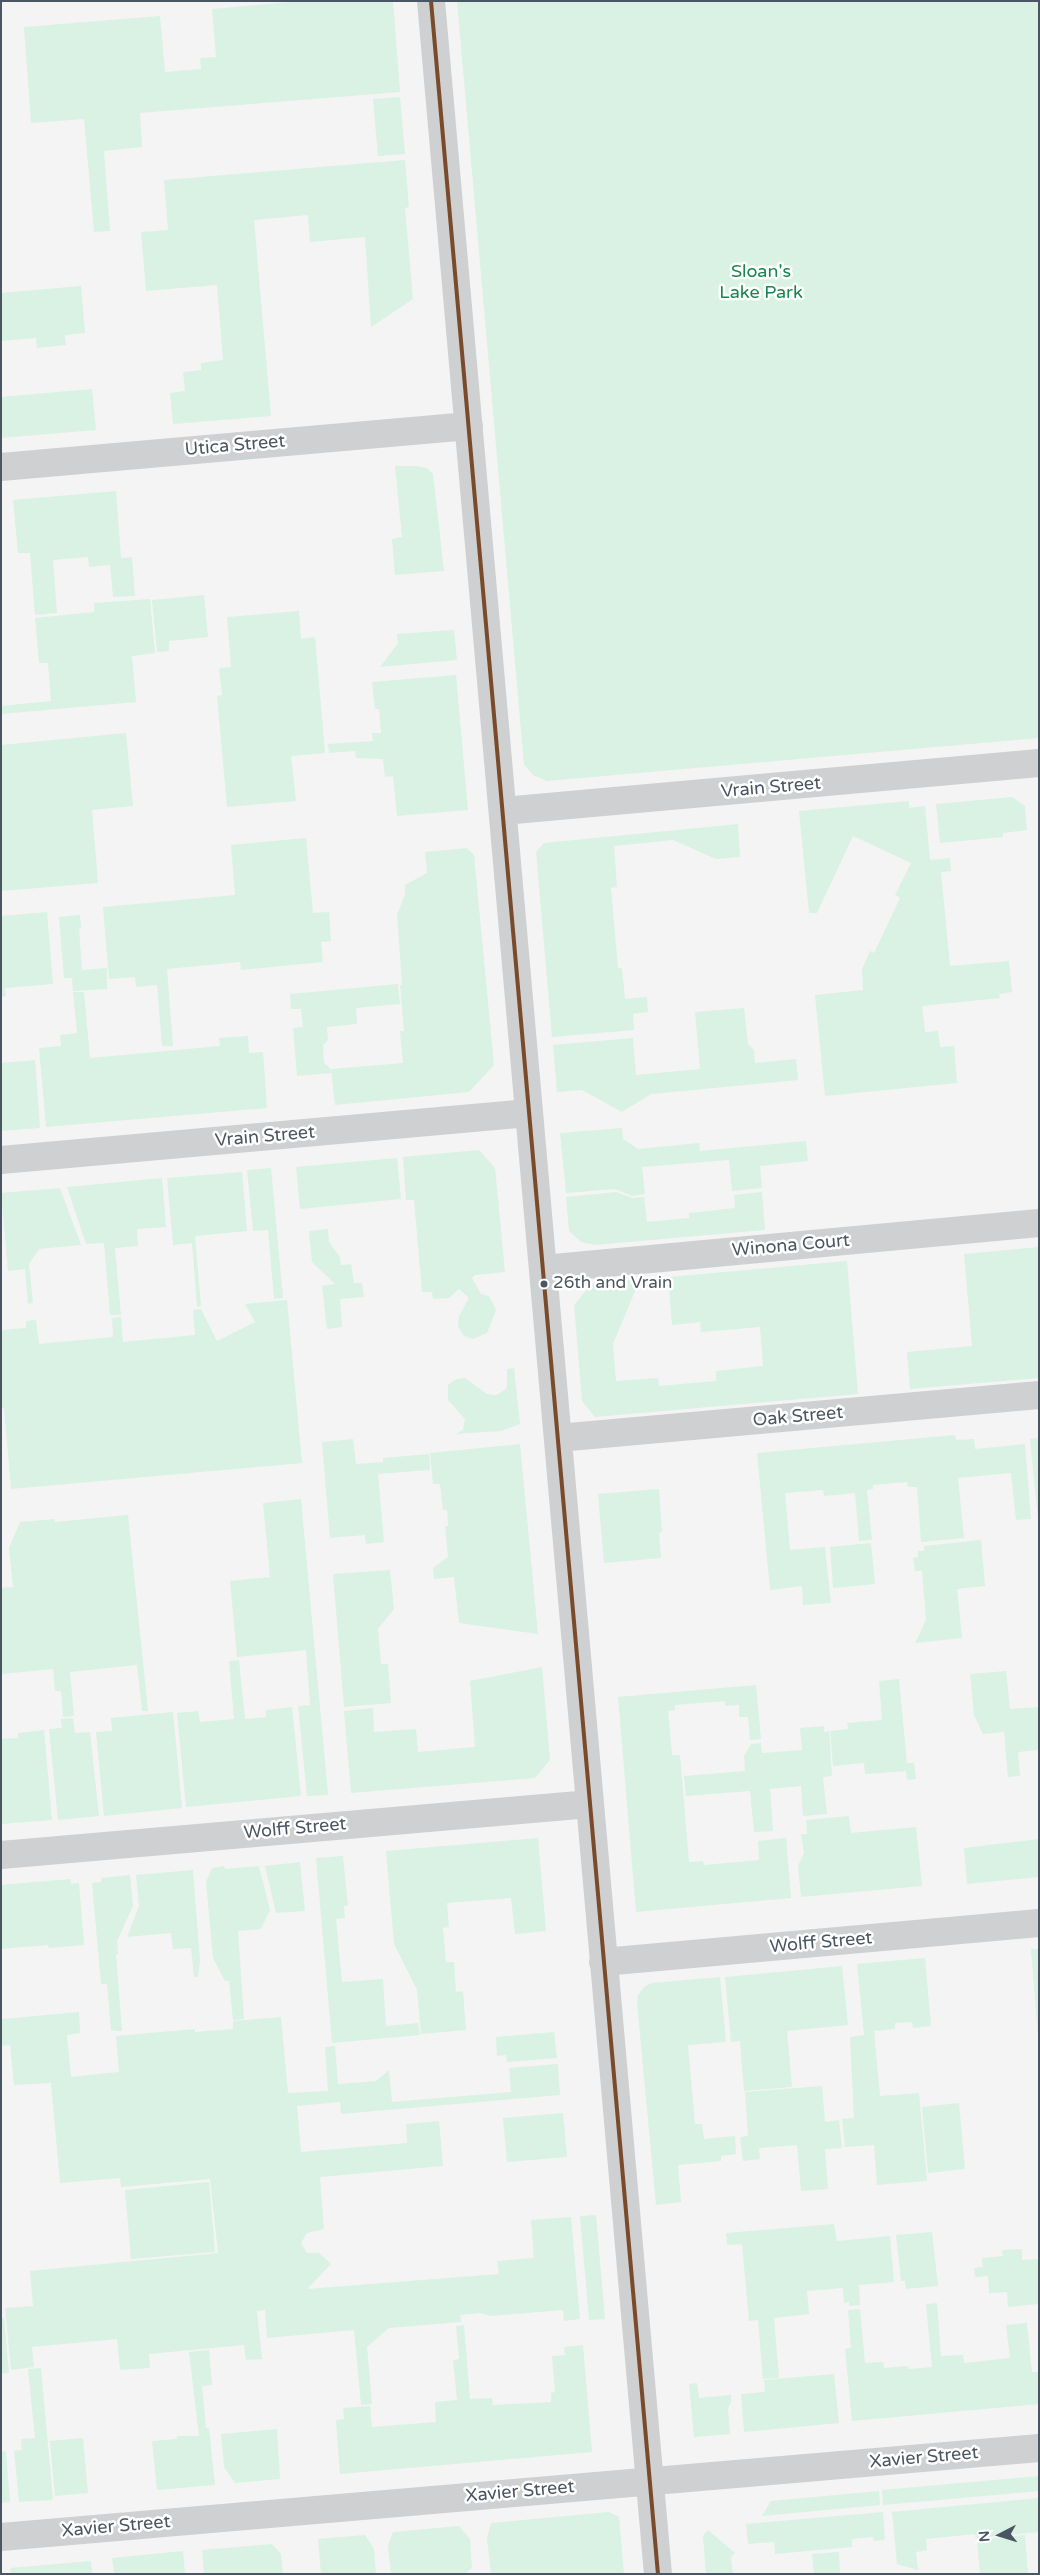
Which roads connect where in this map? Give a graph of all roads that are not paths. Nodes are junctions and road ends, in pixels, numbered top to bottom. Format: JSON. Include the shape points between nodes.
{"nodes":[{"id":1,"x":431,"y":1,"type":"edge"},
{"id":2,"x":469,"y":426,"type":"junction"},
{"id":3,"x":1,"y":467,"type":"edge"},
{"id":4,"x":1039,"y":763,"type":"edge"},
{"id":5,"x":503,"y":811,"type":"junction"},
{"id":6,"x":529,"y":1113,"type":"junction"},
{"id":7,"x":1,"y":1160,"type":"edge"},
{"id":8,"x":1039,"y":1224,"type":"edge"},
{"id":9,"x":543,"y":1269,"type":"junction"},
{"id":10,"x":1039,"y":1395,"type":"edge"},
{"id":11,"x":558,"y":1438,"type":"junction"},
{"id":12,"x":590,"y":1804,"type":"junction"},
{"id":13,"x":1,"y":1854,"type":"edge"},
{"id":14,"x":1039,"y":1923,"type":"edge"},
{"id":15,"x":603,"y":1962,"type":"junction"},
{"id":16,"x":1039,"y":2448,"type":"edge"},
{"id":17,"x":650,"y":2481,"type":"junction"},
{"id":18,"x":1,"y":2537,"type":"edge"},
{"id":19,"x":658,"y":2574,"type":"edge"}],
"edges":[{"from":1,"to":2,"type":"street"},
{"from":2,"to":3,"type":"street","name":"Utica Street"},
{"from":2,"to":5,"type":"street"},
{"from":4,"to":5,"type":"street","name":"Vrain Street"},
{"from":5,"to":6,"type":"street"},
{"from":6,"to":7,"type":"street","name":"Vrain Street"},
{"from":6,"to":9,"type":"street"},
{"from":8,"to":9,"type":"street","name":"Winona Court"},
{"from":9,"to":11,"type":"street"},
{"from":10,"to":11,"type":"street","name":"Oak Street"},
{"from":11,"to":12,"type":"street"},
{"from":12,"to":13,"type":"street","name":"Wolff Street"},
{"from":12,"to":15,"type":"street"},
{"from":14,"to":15,"type":"street","name":"Wolff Street"},
{"from":15,"to":17,"type":"street"},
{"from":16,"to":17,"type":"street","name":"Xavier Street"},
{"from":17,"to":18,"type":"street","name":"Xavier Street"},
{"from":17,"to":19,"type":"street"}]}
